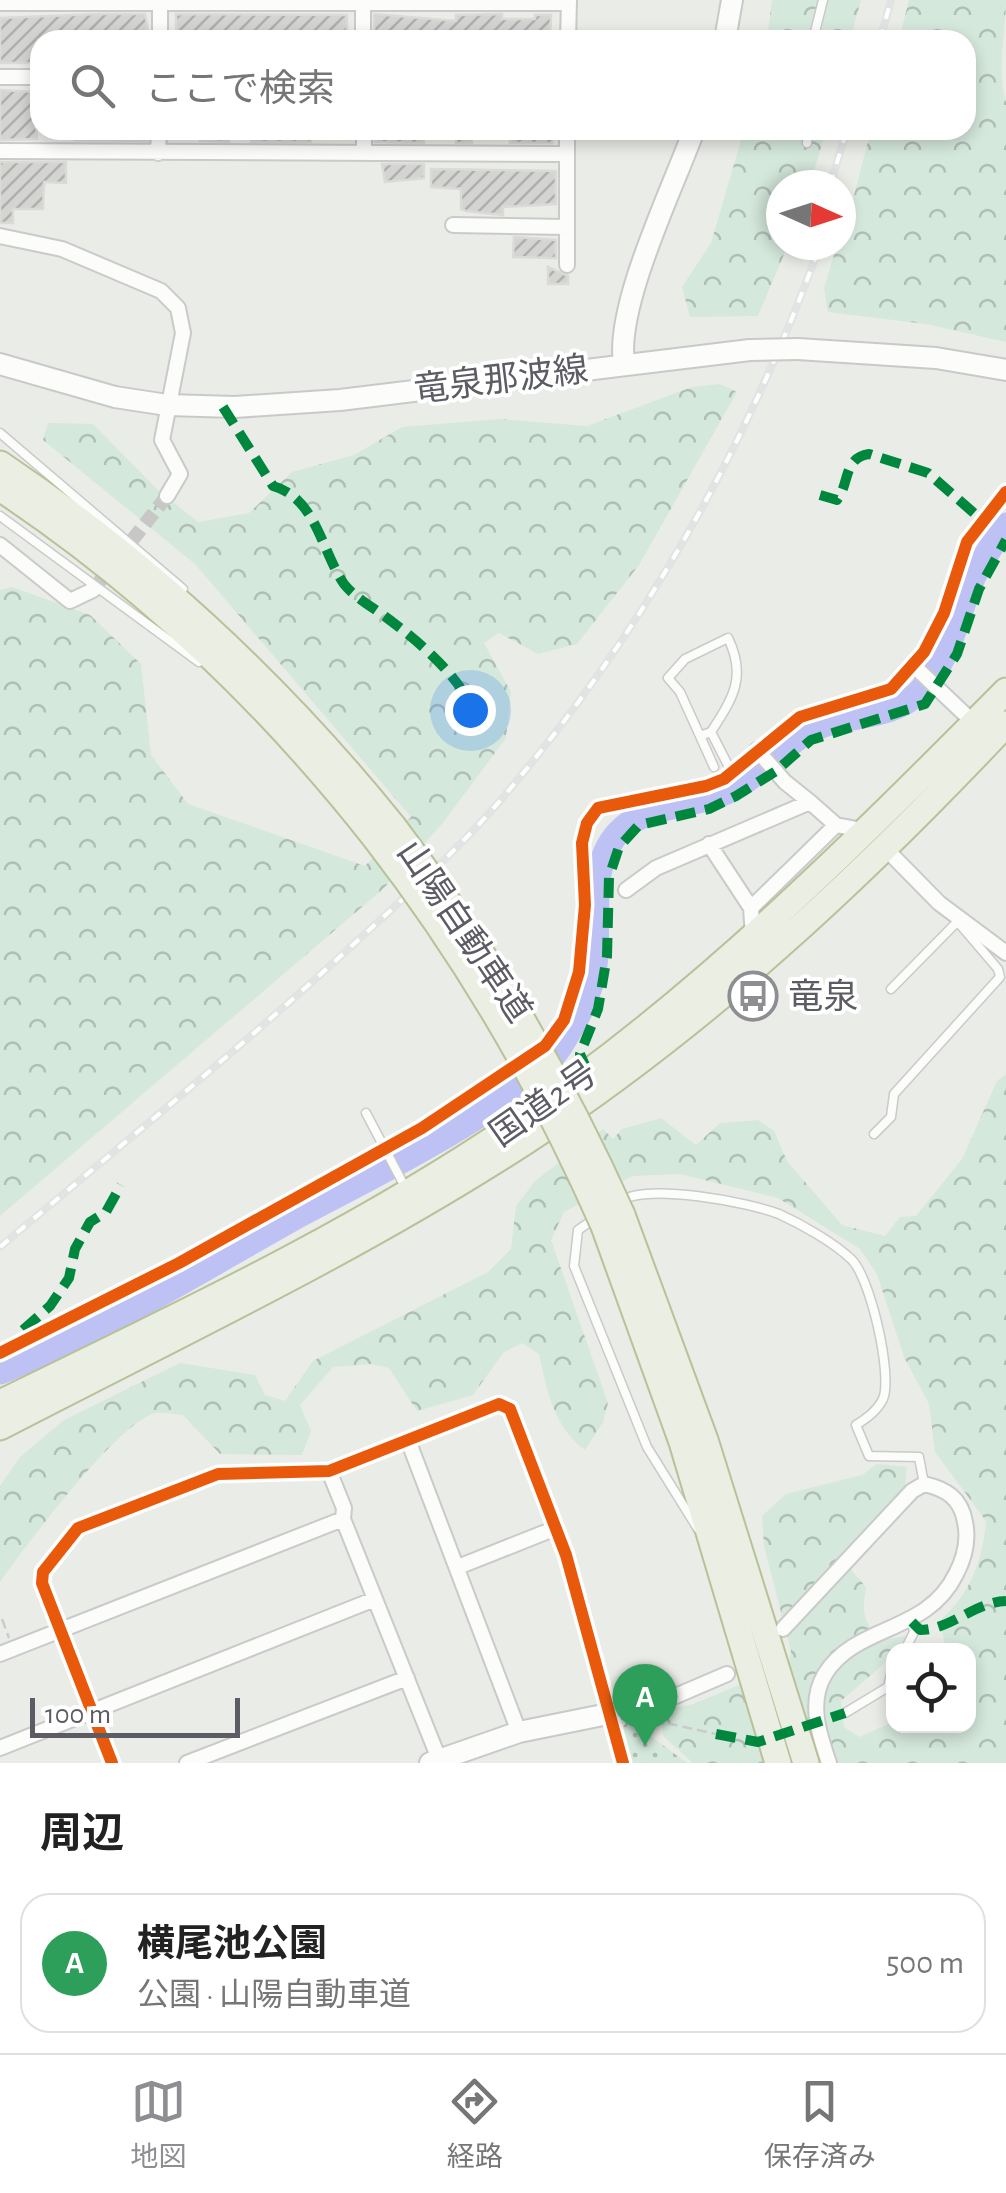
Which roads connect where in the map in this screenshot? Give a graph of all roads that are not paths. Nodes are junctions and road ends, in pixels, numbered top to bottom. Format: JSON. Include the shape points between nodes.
{"nodes":[{"id":1,"x":732,"y":0,"type":"edge"},
{"id":2,"x":824,"y":0,"type":"edge"},
{"id":3,"x":0,"y":2,"type":"edge"},
{"id":4,"x":160,"y":2,"type":"edge"},
{"id":5,"x":363,"y":2,"type":"edge"},
{"id":6,"x":569,"y":2,"type":"edge"},
{"id":7,"x":160,"y":30,"type":"edge"},
{"id":8,"x":363,"y":30,"type":"edge"},
{"id":9,"x":568,"y":30,"type":"edge"},
{"id":10,"x":727,"y":30,"type":"edge"},
{"id":11,"x":814,"y":30,"type":"edge"},
{"id":12,"x":0,"y":77,"type":"edge"},
{"id":13,"x":30,"y":77,"type":"edge"},
{"id":14,"x":158,"y":140,"type":"edge"},
{"id":15,"x":364,"y":140,"type":"edge"},
{"id":16,"x":567,"y":140,"type":"edge"},
{"id":17,"x":690,"y":140,"type":"edge"},
{"id":18,"x":807,"y":140,"type":"edge"},
{"id":19,"x":807,"y":144,"type":"dead end"},
{"id":20,"x":0,"y":151,"type":"edge"},
{"id":21,"x":158,"y":152,"type":"junction"},
{"id":22,"x":364,"y":152,"type":"junction"},
{"id":23,"x":568,"y":154,"type":"junction"},
{"id":24,"x":454,"y":226,"type":"dead end"},
{"id":25,"x":567,"y":227,"type":"junction"},
{"id":26,"x":0,"y":236,"type":"edge"},
{"id":27,"x":567,"y":265,"type":"dead end"},
{"id":28,"x":624,"y":363,"type":"junction"},
{"id":29,"x":0,"y":364,"type":"edge"},
{"id":30,"x":1006,"y":370,"type":"edge"},
{"id":31,"x":167,"y":405,"type":"junction"},
{"id":32,"x":0,"y":433,"type":"edge"},
{"id":33,"x":0,"y":464,"type":"edge"},
{"id":34,"x":0,"y":488,"type":"edge"},
{"id":35,"x":1006,"y":492,"type":"edge"},
{"id":36,"x":167,"y":496,"type":"tunnel mouth"},
{"id":37,"x":0,"y":516,"type":"edge"},
{"id":38,"x":0,"y":544,"type":"edge"},
{"id":39,"x":93,"y":590,"type":"dead end"},
{"id":40,"x":188,"y":594,"type":"dead end"},
{"id":41,"x":201,"y":606,"type":"dead end"},
{"id":42,"x":227,"y":630,"type":"dead end"},
{"id":43,"x":240,"y":642,"type":"dead end"},
{"id":44,"x":916,"y":668,"type":"junction"},
{"id":45,"x":1006,"y":691,"type":"edge"},
{"id":46,"x":974,"y":724,"type":"junction"},
{"id":47,"x":1006,"y":724,"type":"edge"},
{"id":48,"x":711,"y":732,"type":"junction"},
{"id":49,"x":700,"y":736,"type":"junction"},
{"id":50,"x":759,"y":752,"type":"junction"},
{"id":51,"x":319,"y":754,"type":"junction"},
{"id":52,"x":714,"y":767,"type":"dead end"},
{"id":53,"x":732,"y":773,"type":"junction"},
{"id":54,"x":810,"y":802,"type":"junction"},
{"id":55,"x":836,"y":825,"type":"junction"},
{"id":56,"x":866,"y":831,"type":"junction"},
{"id":57,"x":709,"y":844,"type":"junction"},
{"id":58,"x":887,"y":850,"type":"junction"},
{"id":59,"x":626,"y":890,"type":"dead end"},
{"id":60,"x":751,"y":908,"type":"junction"},
{"id":61,"x":958,"y":919,"type":"junction"},
{"id":62,"x":753,"y":937,"type":"junction"},
{"id":63,"x":1006,"y":953,"type":"edge"},
{"id":64,"x":892,"y":990,"type":"dead end"},
{"id":65,"x":366,"y":1113,"type":"dead end"},
{"id":66,"x":874,"y":1134,"type":"dead end"},
{"id":67,"x":386,"y":1151,"type":"junction"},
{"id":68,"x":402,"y":1183,"type":"junction"},
{"id":69,"x":613,"y":1220,"type":"junction"},
{"id":70,"x":0,"y":1353,"type":"edge"},
{"id":71,"x":0,"y":1404,"type":"edge"},
{"id":72,"x":0,"y":1427,"type":"edge"},
{"id":73,"x":408,"y":1440,"type":"junction"},
{"id":74,"x":329,"y":1471,"type":"junction"},
{"id":75,"x":924,"y":1484,"type":"junction"},
{"id":76,"x":343,"y":1519,"type":"junction"},
{"id":77,"x":556,"y":1528,"type":"junction"},
{"id":78,"x":718,"y":1557,"type":"junction"},
{"id":79,"x":458,"y":1567,"type":"junction"},
{"id":80,"x":375,"y":1599,"type":"junction"},
{"id":81,"x":912,"y":1622,"type":"junction"},
{"id":82,"x":60,"y":1630,"type":"junction"},
{"id":83,"x":782,"y":1630,"type":"dead end"},
{"id":84,"x":908,"y":1643,"type":"edge"},
{"id":85,"x":7,"y":1651,"type":"edge"},
{"id":86,"x":727,"y":1674,"type":"dead end"},
{"id":87,"x":407,"y":1678,"type":"junction"},
{"id":88,"x":886,"y":1688,"type":"edge"},
{"id":89,"x":93,"y":1712,"type":"junction"},
{"id":90,"x":845,"y":1712,"type":"dead end"},
{"id":91,"x":608,"y":1714,"type":"junction"},
{"id":92,"x":520,"y":1732,"type":"junction"},
{"id":93,"x":0,"y":1748,"type":"edge"},
{"id":94,"x":434,"y":1761,"type":"edge"},
{"id":95,"x":112,"y":1763,"type":"edge"},
{"id":96,"x":187,"y":1763,"type":"edge"},
{"id":97,"x":622,"y":1763,"type":"edge"},
{"id":98,"x":778,"y":1763,"type":"edge"},
{"id":99,"x":806,"y":1763,"type":"edge"},
{"id":100,"x":829,"y":1763,"type":"edge"}],
"edges":[{"from":1,"to":10,"type":"main road"},
{"from":2,"to":11,"type":"lane"},
{"from":3,"to":4,"type":"street"},
{"from":4,"to":5,"type":"street"},
{"from":4,"to":7,"type":"street"},
{"from":5,"to":6,"type":"street"},
{"from":5,"to":8,"type":"street"},
{"from":6,"to":9,"type":"street"},
{"from":12,"to":13,"type":"street"},
{"from":14,"to":21,"type":"street"},
{"from":15,"to":22,"type":"street"},
{"from":16,"to":23,"type":"street"},
{"from":17,"to":28,"type":"main road","via":[[628,310]]},
{"from":18,"to":19,"type":"lane"},
{"from":20,"to":21,"type":"street"},
{"from":21,"to":22,"type":"street"},
{"from":22,"to":23,"type":"street"},
{"from":23,"to":25,"type":"street"},
{"from":24,"to":25,"type":"street"},
{"from":25,"to":27,"type":"street"},
{"from":26,"to":31,"type":"street","via":[[62,249],[172,300],[183,333]]},
{"from":28,"to":30,"type":"main road","name":"竜泉那波線","bridge":true,"via":[[798,349]]},
{"from":28,"to":31,"type":"main road","name":"竜泉那波線","via":[[291,405]]},
{"from":29,"to":31,"type":"main road","name":"竜泉那波線","via":[[67,386]]},
{"from":31,"to":36,"type":"street","via":[[162,440],[180,474]]},
{"from":32,"to":40,"type":"lane"},
{"from":33,"to":51,"type":"highway","name":"山陽自動車道","via":[[166,590],[256,672]]},
{"from":34,"to":51,"type":"highway","name":"山陽自動車道","via":[[95,558]]},
{"from":35,"to":44,"type":"street","via":[[967,542]]},
{"from":37,"to":51,"type":"lane"},
{"from":38,"to":39,"type":"street","via":[[70,602]]},
{"from":41,"to":42,"type":"lane"},
{"from":43,"to":51,"type":"lane"},
{"from":44,"to":46,"type":"street"},
{"from":44,"to":50,"type":"street","via":[[879,696],[800,716]]},
{"from":45,"to":46,"type":"highway","name":"国道2号"},
{"from":46,"to":56,"type":"highway","name":"国道2号"},
{"from":47,"to":58,"type":"highway","name":"国道2号"},
{"from":48,"to":49,"type":"lane"},
{"from":48,"to":49,"type":"lane","via":[[738,690],[738,658],[728,638],[685,659],[668,678]]},
{"from":48,"to":53,"type":"lane"},
{"from":49,"to":52,"type":"lane"},
{"from":50,"to":53,"type":"street"},
{"from":50,"to":54,"type":"street"},
{"from":51,"to":69,"type":"highway","name":"山陽自動車道","bridge":true,"via":[[385,832],[506,1028]]},
{"from":53,"to":67,"type":"street","via":[[706,786],[598,808],[582,842],[586,905],[579,972],[555,1035]]},
{"from":54,"to":55,"type":"street"},
{"from":54,"to":57,"type":"street"},
{"from":55,"to":56,"type":"street"},
{"from":55,"to":60,"type":"street"},
{"from":56,"to":58,"type":"street"},
{"from":56,"to":62,"type":"highway","name":"国道2号"},
{"from":57,"to":59,"type":"street"},
{"from":57,"to":60,"type":"street"},
{"from":58,"to":61,"type":"street"},
{"from":58,"to":72,"type":"highway","name":"国道2号","via":[[683,1028],[528,1139],[273,1286]]},
{"from":60,"to":62,"type":"street"},
{"from":61,"to":63,"type":"street"},
{"from":61,"to":64,"type":"lane"},
{"from":61,"to":66,"type":"lane","via":[[1000,977],[894,1094],[890,1117]]},
{"from":62,"to":68,"type":"highway","name":"国道2号","via":[[520,1122]]},
{"from":65,"to":67,"type":"lane"},
{"from":67,"to":68,"type":"lane"},
{"from":67,"to":70,"type":"street"},
{"from":68,"to":71,"type":"highway","name":"国道2号","via":[[213,1298]]},
{"from":69,"to":78,"type":"highway","name":"山陽自動車道"},
{"from":69,"to":99,"type":"highway","name":"山陽自動車道","via":[[705,1440]]},
{"from":73,"to":74,"type":"street"},
{"from":73,"to":77,"type":"street","via":[[499,1404],[510,1409]]},
{"from":73,"to":79,"type":"street"},
{"from":74,"to":76,"type":"street"},
{"from":74,"to":82,"type":"street","via":[[218,1474],[78,1528],[43,1572]]},
{"from":75,"to":78,"type":"lane","via":[[919,1458],[868,1456],[856,1425],[884,1398],[887,1379],[866,1281],[852,1260],[764,1209],[630,1194],[578,1230],[574,1266],[648,1447]]},
{"from":75,"to":81,"type":"street","via":[[955,1498],[967,1537],[952,1583]]},
{"from":75,"to":83,"type":"street","via":[[860,1542]]},
{"from":76,"to":80,"type":"street"},
{"from":76,"to":82,"type":"street"},
{"from":77,"to":79,"type":"street"},
{"from":77,"to":91,"type":"street"},
{"from":78,"to":98,"type":"highway","name":"山陽自動車道"},
{"from":79,"to":92,"type":"street"},
{"from":80,"to":87,"type":"street"},
{"from":80,"to":89,"type":"street"},
{"from":81,"to":84,"type":"lane"},
{"from":81,"to":100,"type":"street","via":[[861,1644],[823,1677],[816,1713]]},
{"from":82,"to":85,"type":"street"},
{"from":82,"to":89,"type":"street"},
{"from":86,"to":91,"type":"street"},
{"from":87,"to":94,"type":"street"},
{"from":87,"to":96,"type":"street"},
{"from":88,"to":90,"type":"lane"},
{"from":89,"to":93,"type":"street"},
{"from":89,"to":95,"type":"street"},
{"from":91,"to":92,"type":"main road"},
{"from":91,"to":97,"type":"street"},
{"from":92,"to":94,"type":"main road"}]}
